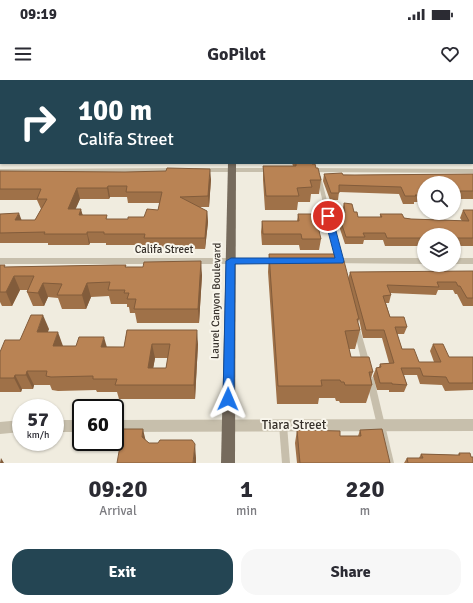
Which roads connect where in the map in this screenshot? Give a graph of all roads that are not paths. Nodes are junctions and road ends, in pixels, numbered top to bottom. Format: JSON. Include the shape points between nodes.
{"nodes":[{"id":1,"x":232,"y":167,"type":"edge"},
{"id":2,"x":285,"y":170,"type":"edge"},
{"id":3,"x":301,"y":170,"type":"edge"},
{"id":4,"x":317,"y":170,"type":"junction"},
{"id":5,"x":0,"y":171,"type":"edge"},
{"id":6,"x":473,"y":171,"type":"edge"},
{"id":7,"x":0,"y":261,"type":"edge"},
{"id":8,"x":231,"y":261,"type":"junction"},
{"id":9,"x":294,"y":261,"type":"edge"},
{"id":10,"x":317,"y":261,"type":"edge"},
{"id":11,"x":417,"y":261,"type":"edge"},
{"id":12,"x":461,"y":261,"type":"edge"},
{"id":13,"x":473,"y":261,"type":"edge"},
{"id":14,"x":341,"y":265,"type":"junction"},
{"id":15,"x":355,"y":321,"type":"edge"},
{"id":16,"x":228,"y":425,"type":"junction"},
{"id":17,"x":283,"y":425,"type":"junction"},
{"id":18,"x":381,"y":425,"type":"junction"},
{"id":19,"x":473,"y":425,"type":"edge"},
{"id":20,"x":124,"y":426,"type":"edge"},
{"id":21,"x":12,"y":427,"type":"edge"},
{"id":22,"x":0,"y":428,"type":"edge"},
{"id":23,"x":228,"y":463,"type":"edge"},
{"id":24,"x":286,"y":463,"type":"edge"},
{"id":25,"x":390,"y":463,"type":"edge"}],
"edges":[{"from":1,"to":2,"type":"street"},
{"from":1,"to":5,"type":"street"},
{"from":1,"to":8,"type":"main road","name":"Laurel Canyon Boulevard"},
{"from":3,"to":4,"type":"street"},
{"from":4,"to":6,"type":"street"},
{"from":4,"to":14,"type":"lane"},
{"from":7,"to":8,"type":"street","name":"Califa Street"},
{"from":8,"to":9,"type":"street","name":"Califa Street"},
{"from":8,"to":16,"type":"main road","name":"Laurel Canyon Boulevard"},
{"from":10,"to":14,"type":"street"},
{"from":11,"to":14,"type":"street"},
{"from":12,"to":13,"type":"street"},
{"from":15,"to":18,"type":"lane"},
{"from":16,"to":17,"type":"street","name":"Tiara Street"},
{"from":16,"to":20,"type":"street","name":"Tiara Street"},
{"from":16,"to":23,"type":"main road","name":"Laurel Canyon Boulevard"},
{"from":17,"to":18,"type":"street","name":"Tiara Street"},
{"from":17,"to":24,"type":"lane"},
{"from":18,"to":19,"type":"street","name":"Tiara Street"},
{"from":18,"to":25,"type":"lane"},
{"from":21,"to":22,"type":"street"}]}
